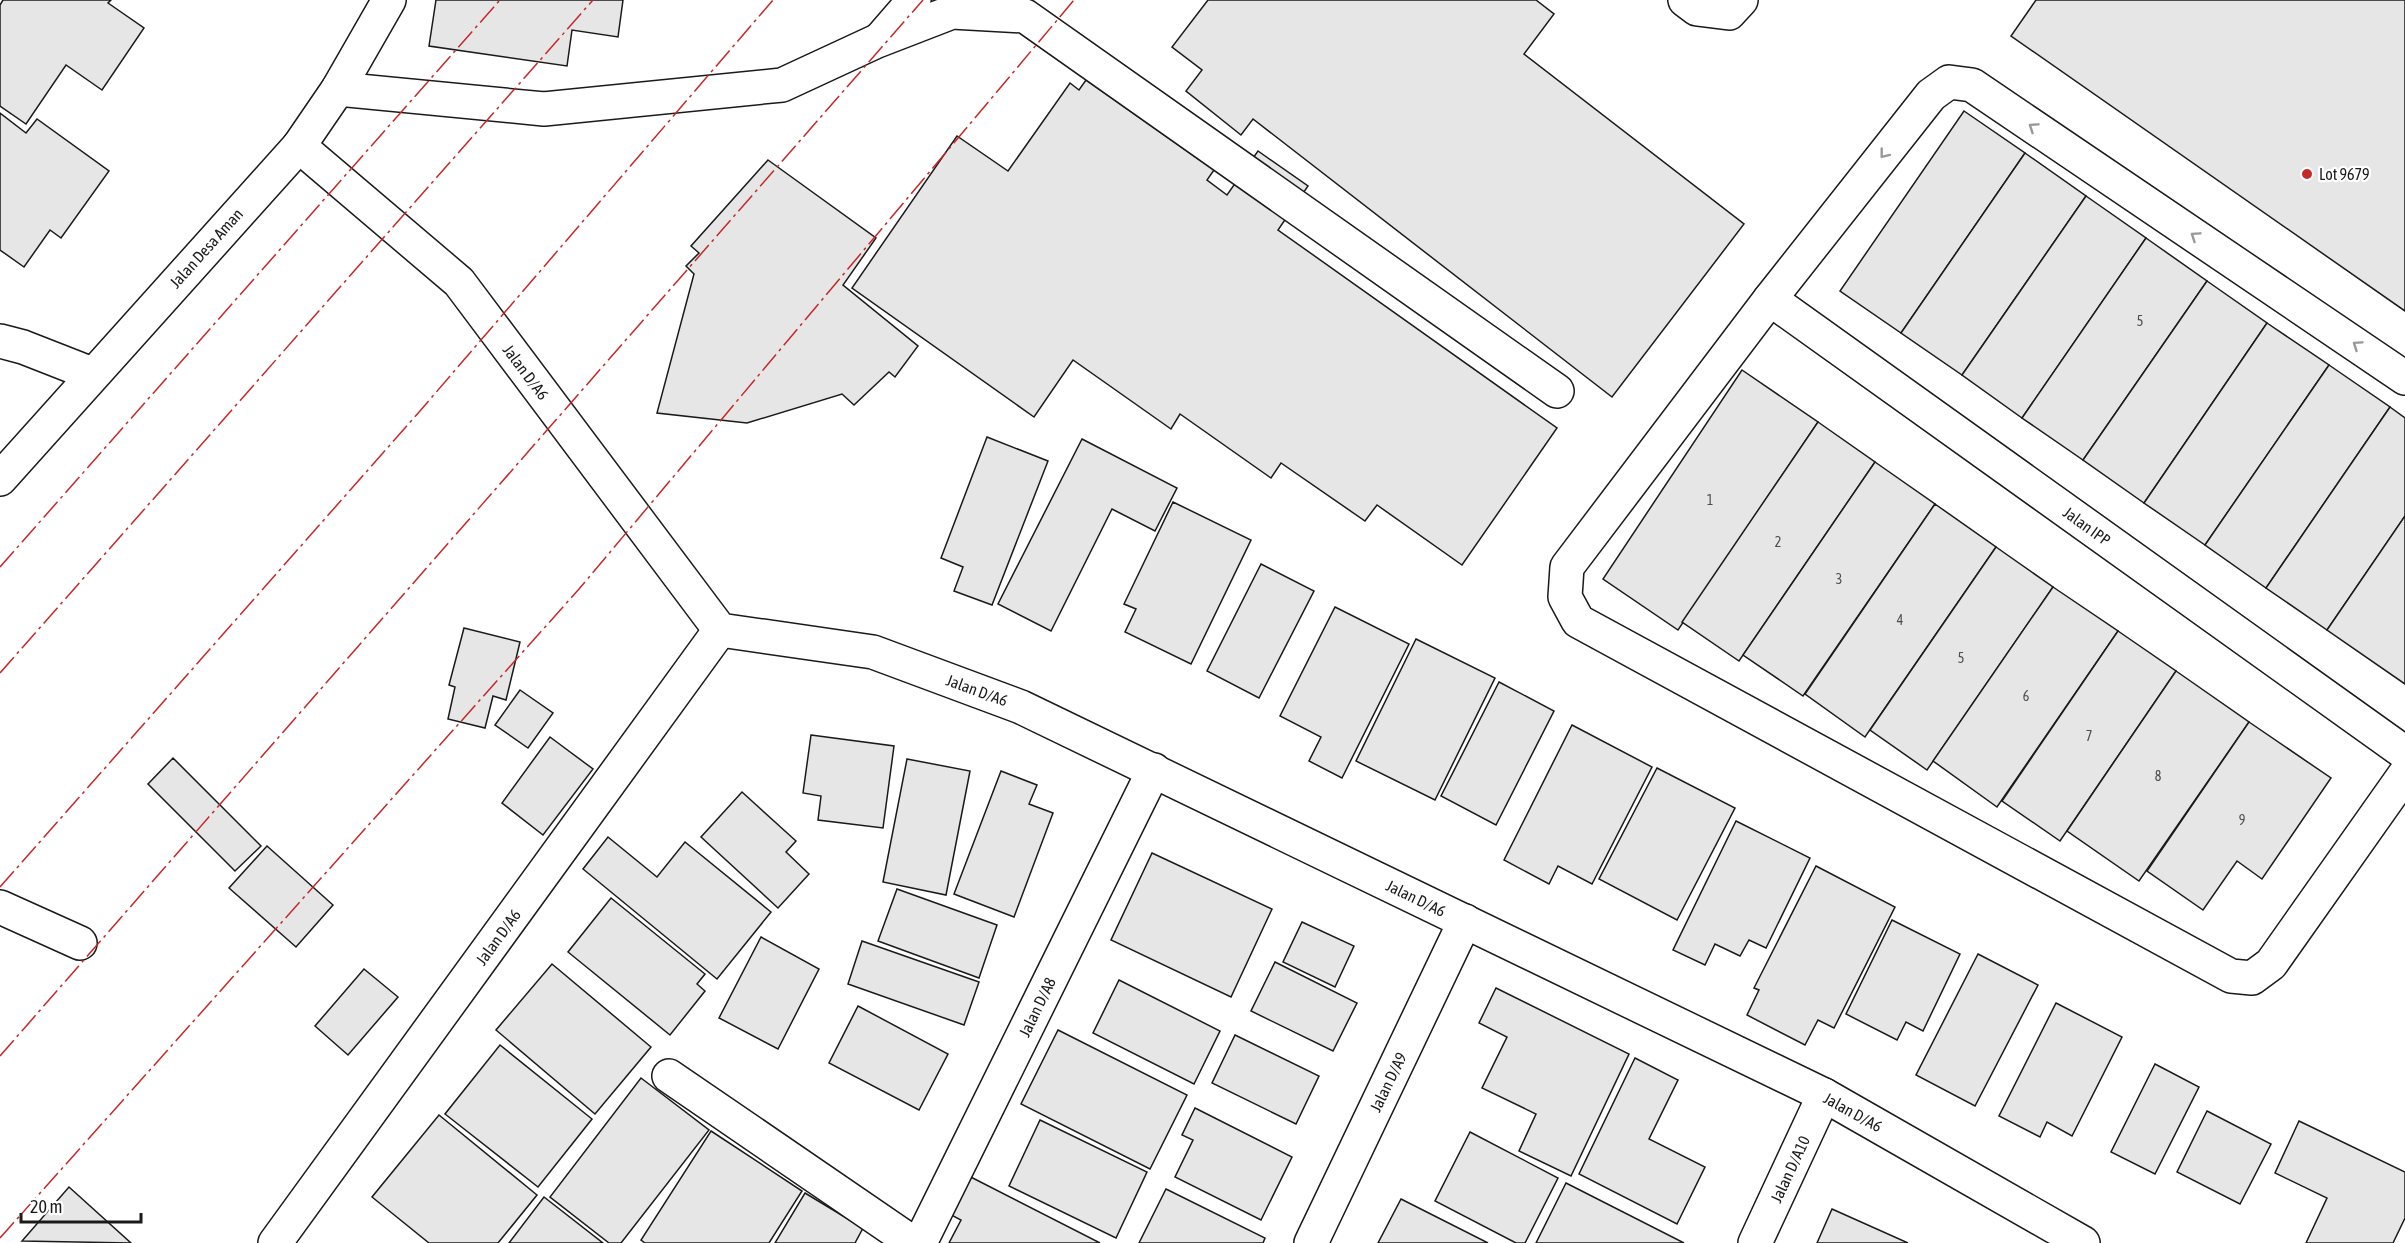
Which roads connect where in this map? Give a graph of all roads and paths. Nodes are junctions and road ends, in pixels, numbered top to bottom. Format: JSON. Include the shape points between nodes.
{"nodes":[{"id":1,"x":389,"y":0,"type":"edge"},
{"id":2,"x":914,"y":0,"type":"edge"},
{"id":3,"x":1685,"y":0,"type":"edge"},
{"id":4,"x":1740,"y":0,"type":"edge"},
{"id":5,"x":878,"y":41,"type":"junction"},
{"id":6,"x":339,"y":89,"type":"junction"},
{"id":7,"x":299,"y":146,"type":"junction"},
{"id":8,"x":1770,"y":299,"type":"junction"},
{"id":9,"x":0,"y":341,"type":"edge"},
{"id":10,"x":93,"y":374,"type":"junction"},
{"id":11,"x":2405,"y":378,"type":"edge"},
{"id":12,"x":1557,"y":391,"type":"dead end"},
{"id":13,"x":0,"y":479,"type":"edge"},
{"id":14,"x":720,"y":630,"type":"junction"},
{"id":15,"x":2405,"y":753,"type":"edge"},
{"id":16,"x":1154,"y":770,"type":"junction"},
{"id":17,"x":2405,"y":774,"type":"edge"},
{"id":18,"x":0,"y":907,"type":"edge"},
{"id":19,"x":1465,"y":921,"type":"junction"},
{"id":20,"x":80,"y":943,"type":"dead end"},
{"id":21,"x":669,"y":1076,"type":"dead end"},
{"id":22,"x":1824,"y":1095,"type":"junction"},
{"id":23,"x":284,"y":1240,"type":"edge"},
{"id":24,"x":913,"y":1243,"type":"edge"},
{"id":25,"x":920,"y":1243,"type":"edge"},
{"id":26,"x":1311,"y":1243,"type":"edge"},
{"id":27,"x":1755,"y":1243,"type":"edge"},
{"id":28,"x":2083,"y":1243,"type":"edge"}],
"edges":[{"from":1,"to":6,"type":"street","name":"Jalan Desa Aman"},
{"from":2,"to":5,"type":"street"},
{"from":3,"to":4,"type":"street","via":[[1697,9],[1730,13]]},
{"from":5,"to":6,"type":"street","via":[[782,85],[544,109]]},
{"from":5,"to":12,"type":"street","via":[[952,12],[1025,16]]},
{"from":6,"to":7,"type":"street","name":"Jalan Desa Aman"},
{"from":7,"to":10,"type":"street","name":"Jalan Desa Aman"},
{"from":7,"to":14,"type":"street","name":"Jalan D/A6","via":[[459,282]]},
{"from":11,"to":8,"type":"street","one_way":true,"via":[[1972,86],[1949,82],[1931,95]]},
{"from":8,"to":15,"type":"street","name":"Jalan IPP"},
{"from":8,"to":17,"type":"street","via":[[1567,567],[1565,597],[1578,621],[2231,976],[2252,978],[2271,964]]},
{"from":9,"to":10,"type":"street"},
{"from":10,"to":13,"type":"street","name":"Jalan Desa Aman"},
{"from":14,"to":16,"type":"street","name":"Jalan D/A6","via":[[873,652],[1021,707]]},
{"from":14,"to":23,"type":"street","name":"Jalan D/A6"},
{"from":16,"to":19,"type":"street","name":"Jalan D/A6"},
{"from":16,"to":25,"type":"street","name":"Jalan D/A8"},
{"from":18,"to":20,"type":"street"},
{"from":19,"to":22,"type":"street","name":"Jalan D/A6"},
{"from":19,"to":26,"type":"street","name":"Jalan D/A9"},
{"from":21,"to":24,"type":"street"},
{"from":22,"to":27,"type":"street","name":"Jalan D/A10"},
{"from":22,"to":28,"type":"street","name":"Jalan D/A6"}]}
